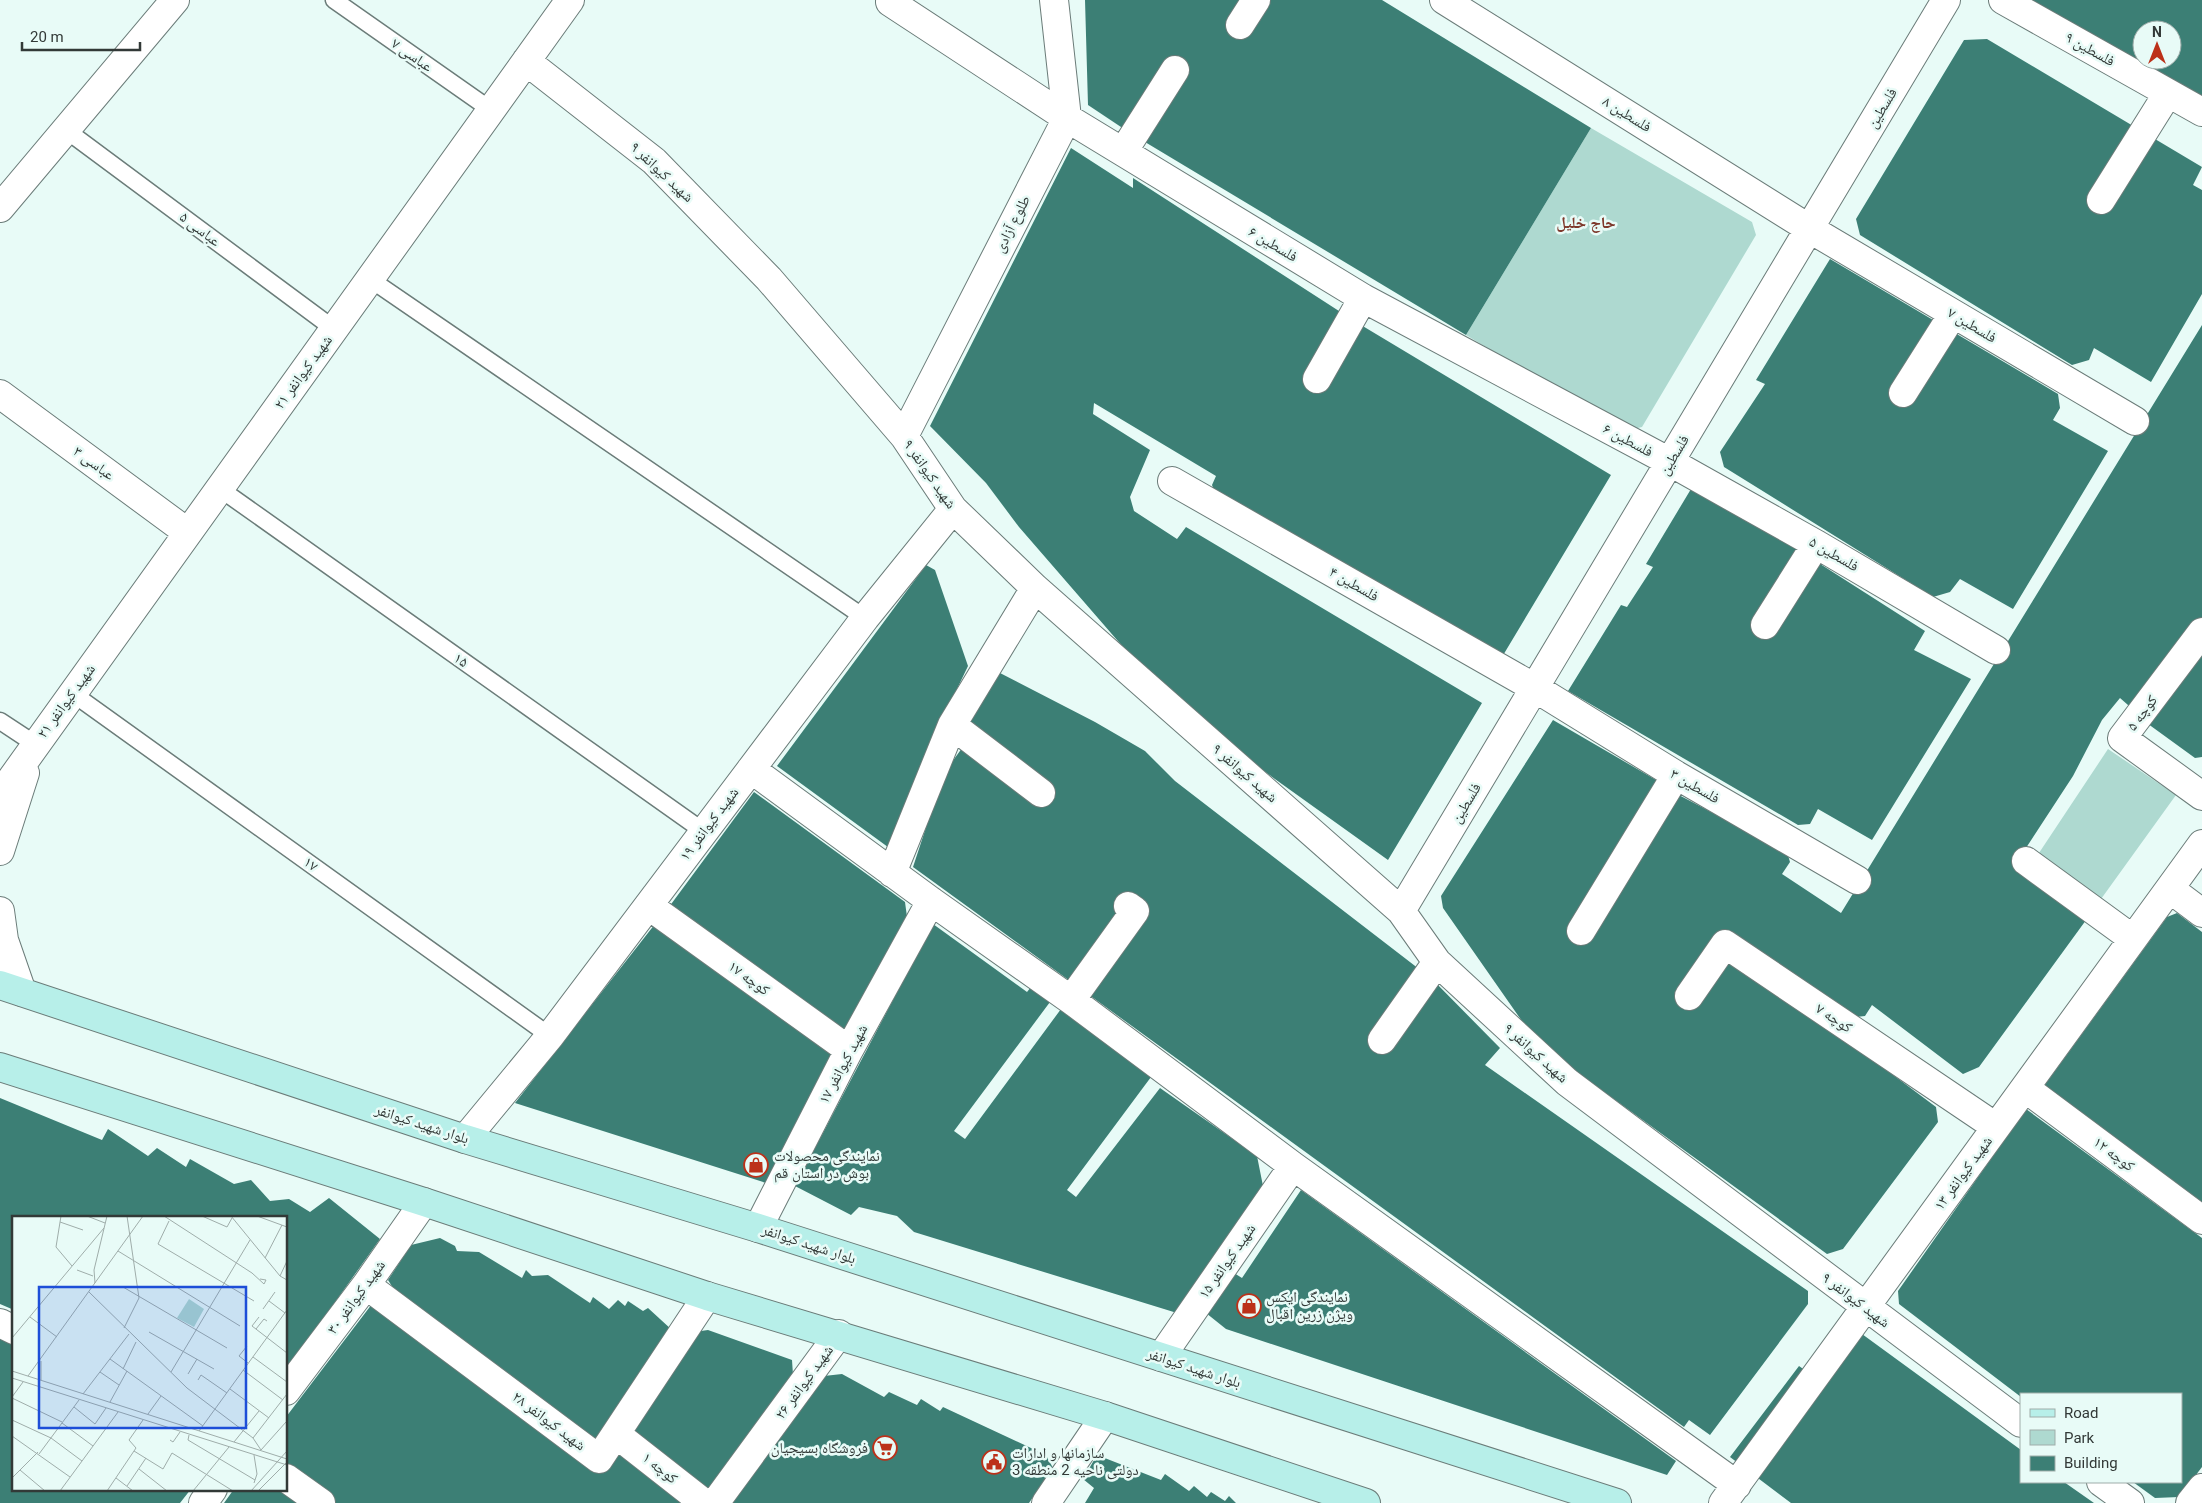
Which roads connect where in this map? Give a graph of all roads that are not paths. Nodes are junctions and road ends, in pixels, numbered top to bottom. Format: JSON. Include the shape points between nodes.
{"nodes":[{"id":1,"x":175,"y":0,"type":"edge"},
{"id":2,"x":334,"y":0,"type":"edge"},
{"id":3,"x":570,"y":0,"type":"edge"},
{"id":4,"x":1054,"y":0,"type":"edge"},
{"id":5,"x":1256,"y":0,"type":"edge"},
{"id":6,"x":1444,"y":0,"type":"edge"},
{"id":7,"x":1946,"y":0,"type":"edge"},
{"id":8,"x":2003,"y":0,"type":"edge"},
{"id":9,"x":890,"y":2,"type":"dead end"},
{"id":10,"x":1240,"y":25,"type":"dead end"},
{"id":11,"x":526,"y":62,"type":"junction"},
{"id":12,"x":1175,"y":70,"type":"dead end"},
{"id":13,"x":2168,"y":93,"type":"junction"},
{"id":14,"x":491,"y":110,"type":"junction"},
{"id":15,"x":2202,"y":112,"type":"edge"},
{"id":16,"x":1066,"y":118,"type":"junction"},
{"id":17,"x":66,"y":130,"type":"junction"},
{"id":18,"x":1123,"y":152,"type":"junction"},
{"id":19,"x":3,"y":200,"type":"edge"},
{"id":20,"x":2101,"y":200,"type":"dead end"},
{"id":21,"x":1810,"y":229,"type":"junction"},
{"id":22,"x":370,"y":279,"type":"junction"},
{"id":23,"x":1363,"y":298,"type":"junction"},
{"id":24,"x":1953,"y":314,"type":"junction"},
{"id":25,"x":334,"y":329,"type":"junction"},
{"id":26,"x":1317,"y":378,"type":"dead end"},
{"id":27,"x":1903,"y":393,"type":"dead end"},
{"id":28,"x":0,"y":394,"type":"edge"},
{"id":29,"x":2135,"y":421,"type":"dead end"},
{"id":30,"x":904,"y":436,"type":"junction"},
{"id":31,"x":1670,"y":462,"type":"junction"},
{"id":32,"x":1172,"y":481,"type":"dead end"},
{"id":33,"x":219,"y":488,"type":"junction"},
{"id":34,"x":954,"y":510,"type":"junction"},
{"id":35,"x":188,"y":532,"type":"junction"},
{"id":36,"x":1816,"y":544,"type":"junction"},
{"id":37,"x":1035,"y":588,"type":"junction"},
{"id":38,"x":864,"y":618,"type":"junction"},
{"id":39,"x":1765,"y":625,"type":"dead end"},
{"id":40,"x":2202,"y":632,"type":"edge"},
{"id":41,"x":1996,"y":650,"type":"dead end"},
{"id":42,"x":1535,"y":688,"type":"junction"},
{"id":43,"x":72,"y":693,"type":"junction"},
{"id":44,"x":0,"y":721,"type":"edge"},
{"id":45,"x":952,"y":725,"type":"junction"},
{"id":46,"x":35,"y":744,"type":"junction"},
{"id":47,"x":751,"y":770,"type":"junction"},
{"id":48,"x":1676,"y":775,"type":"junction"},
{"id":49,"x":1041,"y":793,"type":"dead end"},
{"id":50,"x":0,"y":795,"type":"edge"},
{"id":51,"x":2202,"y":796,"type":"edge"},
{"id":52,"x":703,"y":831,"type":"junction"},
{"id":53,"x":2202,"y":844,"type":"edge"},
{"id":54,"x":0,"y":851,"type":"edge"},
{"id":55,"x":2026,"y":862,"type":"dead end"},
{"id":56,"x":892,"y":872,"type":"junction"},
{"id":57,"x":1857,"y":880,"type":"dead end"},
{"id":58,"x":2170,"y":889,"type":"junction"},
{"id":59,"x":931,"y":901,"type":"junction"},
{"id":60,"x":649,"y":906,"type":"junction"},
{"id":61,"x":1128,"y":906,"type":"dead end"},
{"id":62,"x":0,"y":911,"type":"edge"},
{"id":63,"x":1401,"y":911,"type":"junction"},
{"id":64,"x":2202,"y":913,"type":"edge"},
{"id":65,"x":1581,"y":931,"type":"dead end"},
{"id":66,"x":2132,"y":939,"type":"junction"},
{"id":67,"x":1437,"y":962,"type":"junction"},
{"id":68,"x":11,"y":989,"type":"edge"},
{"id":69,"x":1689,"y":996,"type":"dead end"},
{"id":70,"x":1071,"y":1000,"type":"junction"},
{"id":71,"x":550,"y":1036,"type":"junction"},
{"id":72,"x":1382,"y":1040,"type":"dead end"},
{"id":73,"x":849,"y":1050,"type":"junction"},
{"id":74,"x":0,"y":1067,"type":"edge"},
{"id":75,"x":2025,"y":1088,"type":"junction"},
{"id":76,"x":1996,"y":1127,"type":"junction"},
{"id":77,"x":466,"y":1139,"type":"junction"},
{"id":78,"x":1293,"y":1166,"type":"junction"},
{"id":79,"x":424,"y":1202,"type":"junction"},
{"id":80,"x":2202,"y":1220,"type":"edge"},
{"id":81,"x":758,"y":1228,"type":"junction"},
{"id":82,"x":366,"y":1286,"type":"junction"},
{"id":83,"x":707,"y":1296,"type":"junction"},
{"id":84,"x":1865,"y":1308,"type":"junction"},
{"id":85,"x":0,"y":1323,"type":"edge"},
{"id":86,"x":12,"y":1329,"type":"edge"},
{"id":87,"x":839,"y":1334,"type":"junction"},
{"id":88,"x":1161,"y":1357,"type":"junction"},
{"id":89,"x":288,"y":1388,"type":"edge"},
{"id":90,"x":1105,"y":1416,"type":"junction"},
{"id":91,"x":2020,"y":1421,"type":"edge"},
{"id":92,"x":616,"y":1434,"type":"junction"},
{"id":93,"x":288,"y":1479,"type":"edge"},
{"id":94,"x":2102,"y":1483,"type":"edge"},
{"id":95,"x":2202,"y":1488,"type":"edge"},
{"id":96,"x":212,"y":1490,"type":"edge"},
{"id":97,"x":1730,"y":1494,"type":"edge"},
{"id":98,"x":203,"y":1503,"type":"edge"},
{"id":99,"x":321,"y":1503,"type":"edge"},
{"id":100,"x":704,"y":1503,"type":"edge"},
{"id":101,"x":715,"y":1503,"type":"edge"},
{"id":102,"x":1046,"y":1503,"type":"edge"},
{"id":103,"x":1366,"y":1503,"type":"edge"},
{"id":104,"x":1617,"y":1503,"type":"edge"},
{"id":105,"x":2130,"y":1503,"type":"edge"},
{"id":106,"x":2190,"y":1503,"type":"edge"}],
"edges":[{"from":1,"to":17,"type":"street"},
{"from":2,"to":14,"type":"lane","name":"عباسی ۷"},
{"from":3,"to":11,"type":"street","name":"شهید کیوانفر ۲۱"},
{"from":4,"to":16,"type":"street"},
{"from":5,"to":10,"type":"street"},
{"from":6,"to":21,"type":"street","name":"فلسطین ۸"},
{"from":7,"to":21,"type":"street","name":"فلسطین"},
{"from":8,"to":13,"type":"street","name":"فلسطین ۹"},
{"from":9,"to":16,"type":"street","name":"فلسطین ۶"},
{"from":11,"to":14,"type":"street","name":"شهید کیوانفر ۲۱"},
{"from":11,"to":30,"type":"street","name":"شهید کیوانفر ۹","via":[[654,161],[769,279]]},
{"from":12,"to":18,"type":"street"},
{"from":13,"to":15,"type":"street","name":"فلسطین ۹"},
{"from":13,"to":20,"type":"street"},
{"from":14,"to":22,"type":"street","name":"شهید کیوانفر ۲۱"},
{"from":16,"to":18,"type":"street","name":"فلسطین ۶"},
{"from":16,"to":30,"type":"street","name":"طلوع آزادی"},
{"from":17,"to":19,"type":"street"},
{"from":17,"to":25,"type":"lane","name":"عباسی ۵"},
{"from":18,"to":23,"type":"street","name":"فلسطین ۶"},
{"from":21,"to":24,"type":"street","name":"فلسطین ۷"},
{"from":21,"to":31,"type":"street","name":"فلسطین"},
{"from":22,"to":25,"type":"street","name":"شهید کیوانفر ۲۱"},
{"from":22,"to":38,"type":"lane"},
{"from":23,"to":26,"type":"street"},
{"from":23,"to":31,"type":"street","name":"فلسطین ۶"},
{"from":24,"to":27,"type":"street"},
{"from":24,"to":29,"type":"street","name":"فلسطین ۷"},
{"from":25,"to":33,"type":"street","name":"شهید کیوانفر ۲۱"},
{"from":28,"to":35,"type":"street","name":"عباسی ۳"},
{"from":30,"to":34,"type":"street","name":"شهید کیوانفر ۹"},
{"from":31,"to":36,"type":"street","name":"فلسطین ۵"},
{"from":31,"to":42,"type":"street","name":"فلسطین"},
{"from":32,"to":42,"type":"street","name":"فلسطین ۴"},
{"from":33,"to":35,"type":"street","name":"شهید کیوانفر ۲۱"},
{"from":33,"to":52,"type":"lane","name":"۱۵"},
{"from":34,"to":37,"type":"street","name":"شهید کیوانفر ۹"},
{"from":34,"to":38,"type":"street","name":"شهید کیوانفر ۱۹"},
{"from":35,"to":43,"type":"street","name":"شهید کیوانفر ۲۱"},
{"from":36,"to":39,"type":"street"},
{"from":36,"to":41,"type":"street","name":"فلسطین ۵"},
{"from":37,"to":45,"type":"street"},
{"from":37,"to":63,"type":"street","name":"شهید کیوانفر ۹"},
{"from":38,"to":47,"type":"street","name":"شهید کیوانفر ۱۹"},
{"from":40,"to":51,"type":"street","name":"کوچه ۵","via":[[2122,738]]},
{"from":42,"to":48,"type":"street","name":"فلسطین ۳"},
{"from":42,"to":63,"type":"street","name":"فلسطین"},
{"from":43,"to":46,"type":"street","name":"شهید کیوانفر ۲۱"},
{"from":43,"to":71,"type":"lane","name":"۱۷"},
{"from":44,"to":46,"type":"lane"},
{"from":45,"to":49,"type":"street"},
{"from":45,"to":56,"type":"street"},
{"from":46,"to":50,"type":"street","name":"شهید کیوانفر ۲۱"},
{"from":46,"to":54,"type":"street"},
{"from":47,"to":52,"type":"street","name":"شهید کیوانفر ۱۹"},
{"from":47,"to":56,"type":"street"},
{"from":48,"to":57,"type":"street","name":"فلسطین ۳"},
{"from":48,"to":65,"type":"street"},
{"from":52,"to":60,"type":"street","name":"شهید کیوانفر ۱۹"},
{"from":53,"to":58,"type":"street","name":"شهید کیوانفر ۱۳"},
{"from":55,"to":66,"type":"street"},
{"from":56,"to":59,"type":"street"},
{"from":58,"to":64,"type":"street"},
{"from":58,"to":66,"type":"street","name":"شهید کیوانفر ۱۳"},
{"from":59,"to":70,"type":"street"},
{"from":59,"to":73,"type":"street","name":"شهید کیوانفر ۱۷"},
{"from":60,"to":71,"type":"street","name":"شهید کیوانفر ۱۹"},
{"from":60,"to":73,"type":"street","name":"کوچه ۱۷"},
{"from":61,"to":70,"type":"street","via":[[1135,911]]},
{"from":62,"to":68,"type":"street"},
{"from":63,"to":67,"type":"street","name":"شهید کیوانفر ۹"},
{"from":66,"to":75,"type":"street","name":"شهید کیوانفر ۱۳"},
{"from":67,"to":72,"type":"street"},
{"from":67,"to":84,"type":"street","name":"شهید کیوانفر ۹","via":[[1567,1082]]},
{"from":68,"to":77,"type":"main road","name":"بلوار شهید کیوانفر"},
{"from":69,"to":76,"type":"street","name":"کوچه ۷","via":[[1725,944]]},
{"from":70,"to":78,"type":"street"},
{"from":71,"to":77,"type":"street","name":"شهید کیوانفر ۱۹"},
{"from":73,"to":81,"type":"street","name":"شهید کیوانفر ۱۷"},
{"from":74,"to":79,"type":"main road"},
{"from":75,"to":76,"type":"street","name":"شهید کیوانفر ۱۳"},
{"from":75,"to":80,"type":"street","name":"کوچه ۱۲"},
{"from":76,"to":84,"type":"street","name":"شهید کیوانفر ۱۳"},
{"from":77,"to":81,"type":"main road","name":"بلوار شهید کیوانفر"},
{"from":78,"to":88,"type":"street","name":"شهید کیوانفر ۱۵"},
{"from":78,"to":97,"type":"street"},
{"from":79,"to":82,"type":"street","name":"شهید کیوانفر ۳۰"},
{"from":79,"to":83,"type":"main road"},
{"from":81,"to":88,"type":"main road","name":"بلوار شهید کیوانفر"},
{"from":82,"to":89,"type":"street","name":"شهید کیوانفر ۳۰"},
{"from":82,"to":92,"type":"street","name":"شهید کیوانفر ۲۸","via":[[599,1459]]},
{"from":83,"to":87,"type":"main road"},
{"from":83,"to":92,"type":"street","name":"شهید کیوانفر ۲۸"},
{"from":84,"to":91,"type":"street","name":"شهید کیوانفر ۹"},
{"from":84,"to":97,"type":"street","name":"شهید کیوانفر ۱۳"},
{"from":85,"to":86,"type":"street"},
{"from":87,"to":90,"type":"main road"},
{"from":87,"to":101,"type":"street","name":"شهید کیوانفر ۲۶"},
{"from":88,"to":104,"type":"main road","name":"بلوار شهید کیوانفر"},
{"from":90,"to":102,"type":"street"},
{"from":90,"to":103,"type":"main road"},
{"from":92,"to":100,"type":"street","name":"کوچه ۱"},
{"from":93,"to":99,"type":"street"},
{"from":94,"to":105,"type":"street"},
{"from":95,"to":106,"type":"street"},
{"from":96,"to":98,"type":"street"}]}
